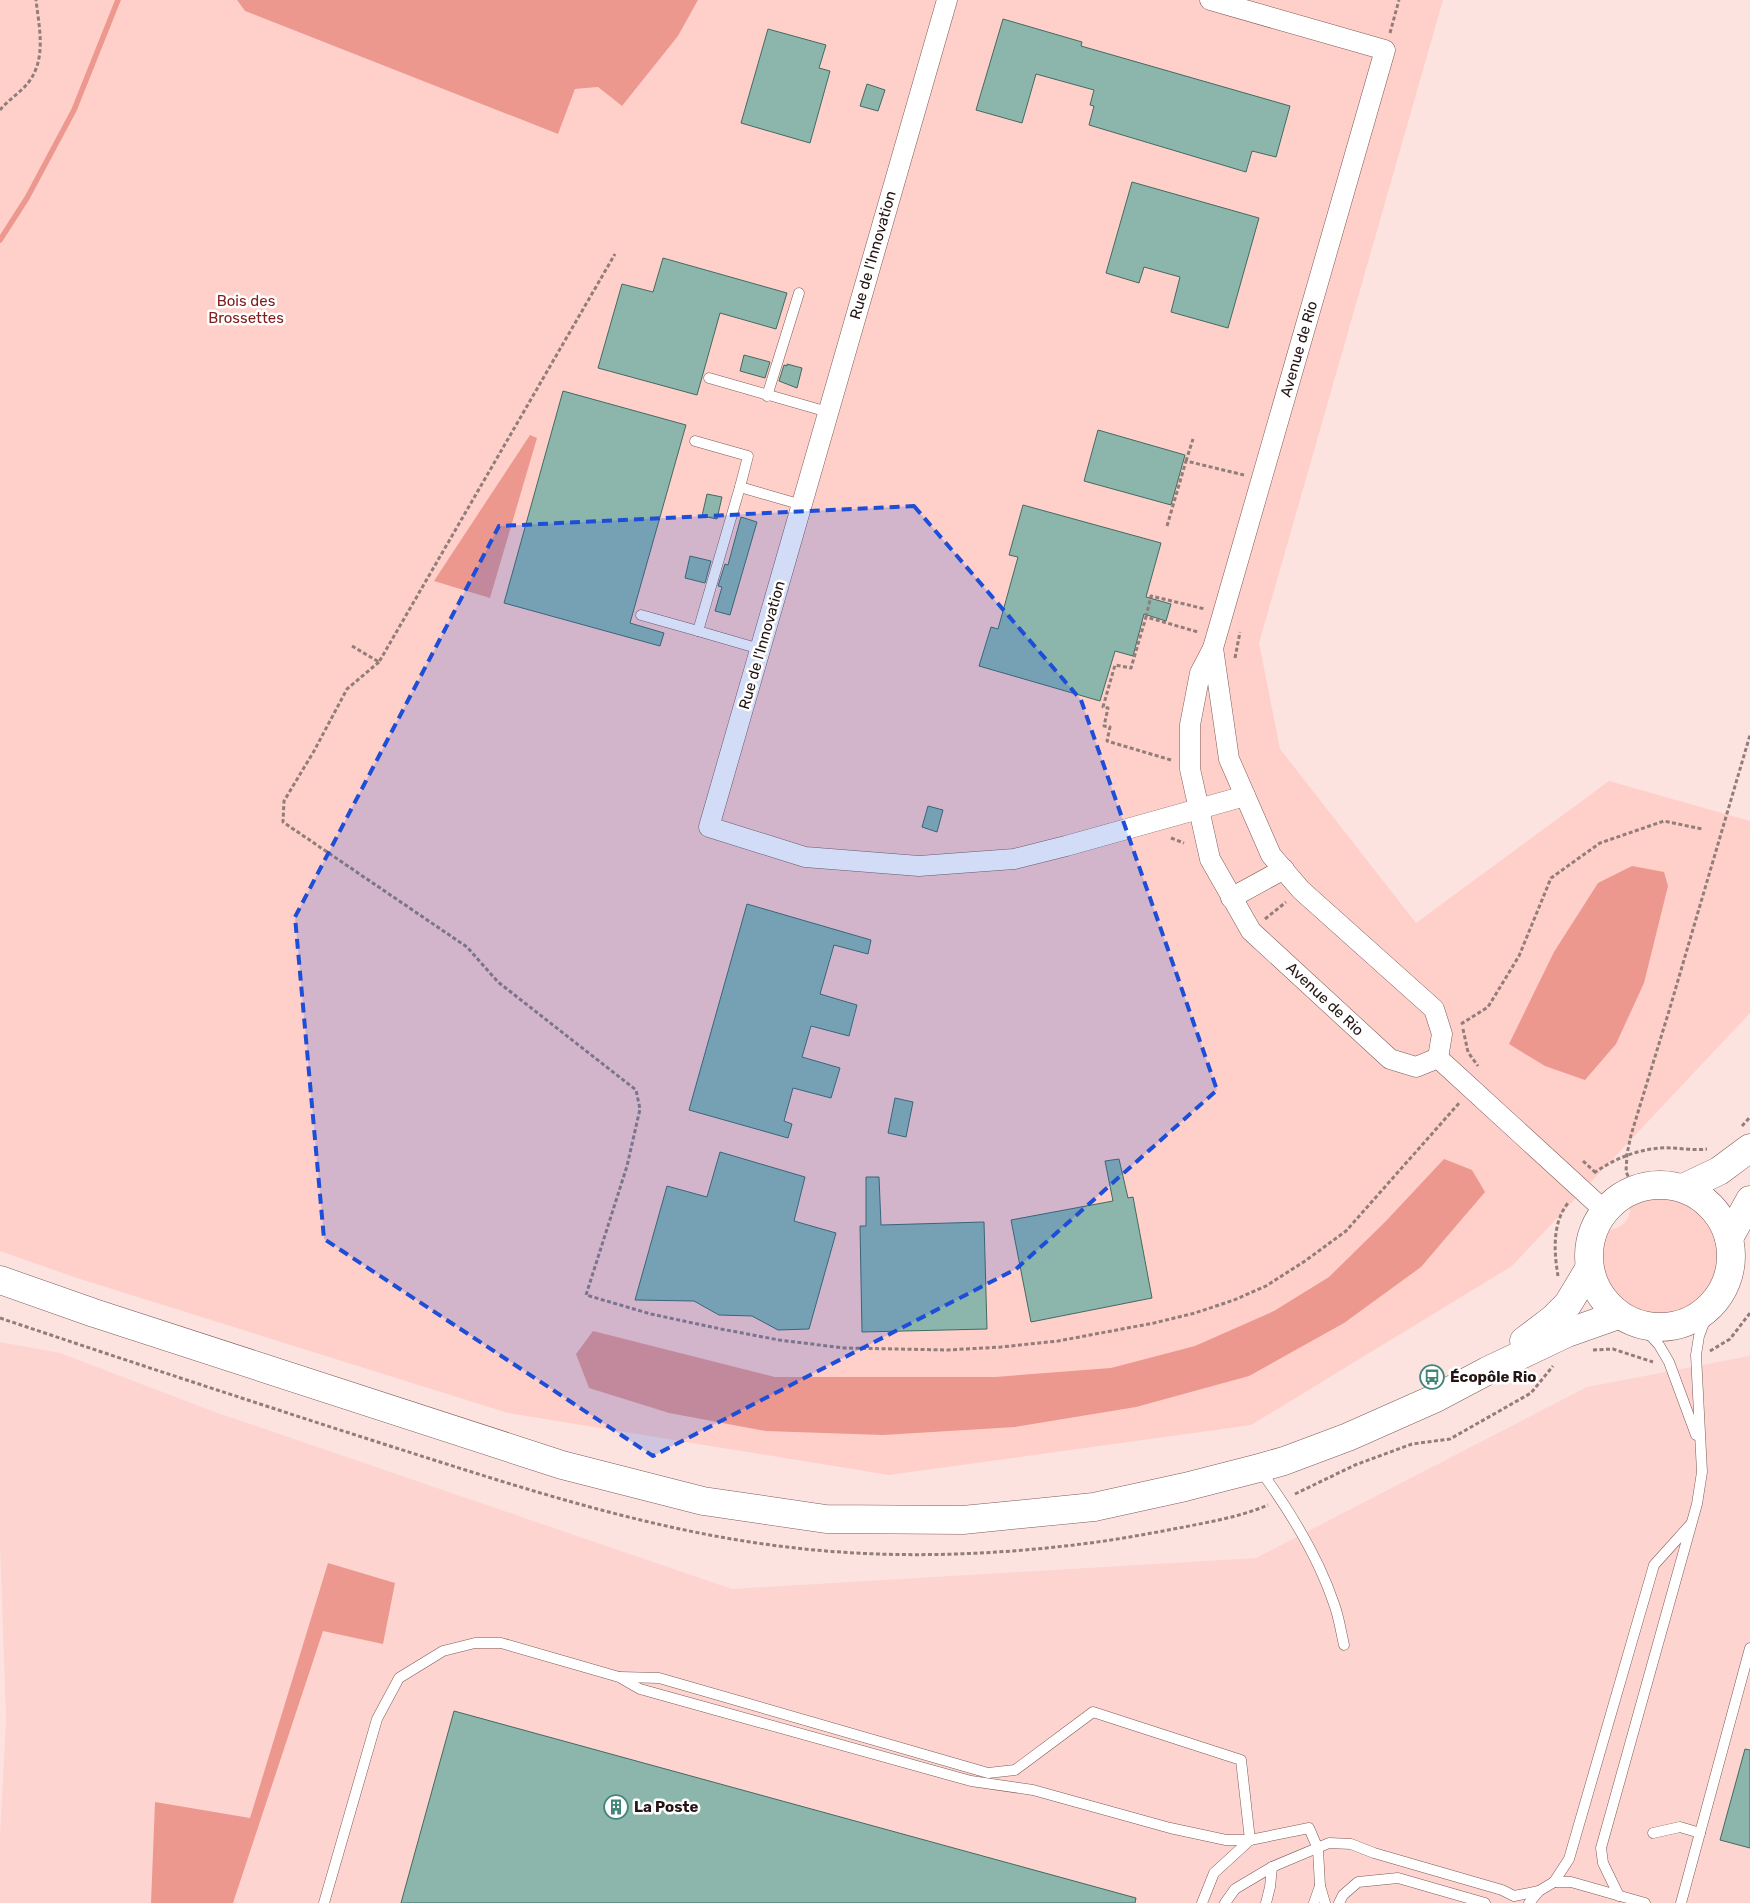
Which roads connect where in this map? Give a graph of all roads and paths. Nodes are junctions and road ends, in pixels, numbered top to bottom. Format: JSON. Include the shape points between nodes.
{"nodes":[{"id":1,"x":36,"y":0,"type":"edge"},
{"id":2,"x":947,"y":0,"type":"edge"},
{"id":3,"x":1210,"y":0,"type":"edge"},
{"id":4,"x":1399,"y":0,"type":"edge"},
{"id":5,"x":1385,"y":50,"type":"junction"},
{"id":6,"x":0,"y":110,"type":"edge"},
{"id":7,"x":615,"y":254,"type":"dead end"},
{"id":8,"x":799,"y":293,"type":"dead end"},
{"id":9,"x":709,"y":378,"type":"dead end"},
{"id":10,"x":768,"y":396,"type":"junction"},
{"id":11,"x":828,"y":412,"type":"junction"},
{"id":12,"x":1192,"y":439,"type":"dead end"},
{"id":13,"x":695,"y":441,"type":"dead end"},
{"id":14,"x":1186,"y":461,"type":"junction"},
{"id":15,"x":1244,"y":475,"type":"dead end"},
{"id":16,"x":740,"y":487,"type":"junction"},
{"id":17,"x":802,"y":505,"type":"junction"},
{"id":18,"x":1167,"y":526,"type":"dead end"},
{"id":19,"x":1206,"y":609,"type":"dead end"},
{"id":20,"x":641,"y":614,"type":"dead end"},
{"id":21,"x":1146,"y":617,"type":"junction"},
{"id":22,"x":1240,"y":629,"type":"dead end"},
{"id":23,"x":698,"y":631,"type":"junction"},
{"id":24,"x":1199,"y":632,"type":"dead end"},
{"id":25,"x":352,"y":646,"type":"dead end"},
{"id":26,"x":1213,"y":648,"type":"junction"},
{"id":27,"x":760,"y":649,"type":"junction"},
{"id":28,"x":1235,"y":659,"type":"dead end"},
{"id":29,"x":379,"y":662,"type":"junction"},
{"id":30,"x":1750,"y":735,"type":"edge"},
{"id":31,"x":1174,"y":761,"type":"dead end"},
{"id":32,"x":1245,"y":796,"type":"junction"},
{"id":33,"x":1198,"y":808,"type":"junction"},
{"id":34,"x":1702,"y":829,"type":"dead end"},
{"id":35,"x":1284,"y":869,"type":"junction"},
{"id":36,"x":1301,"y":890,"type":"junction"},
{"id":37,"x":1232,"y":898,"type":"junction"},
{"id":38,"x":1251,"y":931,"type":"junction"},
{"id":39,"x":1459,"y":1017,"type":"dead end"},
{"id":40,"x":1461,"y":1024,"type":"junction"},
{"id":41,"x":1438,"y":1058,"type":"junction"},
{"id":42,"x":1482,"y":1071,"type":"dead end"},
{"id":43,"x":1461,"y":1102,"type":"dead end"},
{"id":44,"x":1750,"y":1117,"type":"edge"},
{"id":45,"x":1744,"y":1138,"type":"edge"},
{"id":46,"x":1710,"y":1149,"type":"dead end"},
{"id":47,"x":1627,"y":1154,"type":"junction"},
{"id":48,"x":1581,"y":1159,"type":"dead end"},
{"id":49,"x":1595,"y":1172,"type":"junction"},
{"id":50,"x":1591,"y":1177,"type":"dead end"},
{"id":51,"x":1634,"y":1188,"type":"junction"},
{"id":52,"x":1682,"y":1188,"type":"junction"},
{"id":53,"x":1570,"y":1200,"type":"dead end"},
{"id":54,"x":1750,"y":1200,"type":"edge"},
{"id":55,"x":1605,"y":1211,"type":"junction"},
{"id":56,"x":1729,"y":1238,"type":"junction"},
{"id":57,"x":1589,"y":1269,"type":"junction"},
{"id":58,"x":0,"y":1280,"type":"edge"},
{"id":59,"x":1560,"y":1283,"type":"dead end"},
{"id":60,"x":1710,"y":1307,"type":"junction"},
{"id":61,"x":1750,"y":1313,"type":"edge"},
{"id":62,"x":0,"y":1318,"type":"edge"},
{"id":63,"x":1630,"y":1320,"type":"junction"},
{"id":64,"x":1591,"y":1350,"type":"dead end"},
{"id":65,"x":1704,"y":1354,"type":"dead end"},
{"id":66,"x":1557,"y":1362,"type":"dead end"},
{"id":67,"x":1660,"y":1364,"type":"dead end"},
{"id":68,"x":1487,"y":1371,"type":"junction"},
{"id":69,"x":1700,"y":1444,"type":"junction"},
{"id":70,"x":1259,"y":1468,"type":"junction"},
{"id":71,"x":1282,"y":1500,"type":"junction"},
{"id":72,"x":1692,"y":1522,"type":"junction"},
{"id":73,"x":1344,"y":1645,"type":"dead end"},
{"id":74,"x":1750,"y":1648,"type":"edge"},
{"id":75,"x":618,"y":1677,"type":"junction"},
{"id":76,"x":1653,"y":1833,"type":"dead end"},
{"id":77,"x":1700,"y":1833,"type":"junction"},
{"id":78,"x":1250,"y":1840,"type":"junction"},
{"id":79,"x":1318,"y":1849,"type":"junction"},
{"id":80,"x":1272,"y":1867,"type":"junction"},
{"id":81,"x":1554,"y":1882,"type":"junction"},
{"id":82,"x":1320,"y":1886,"type":"junction"},
{"id":83,"x":1539,"y":1891,"type":"junction"},
{"id":84,"x":1619,"y":1896,"type":"junction"},
{"id":85,"x":324,"y":1903,"type":"edge"},
{"id":86,"x":1202,"y":1903,"type":"edge"},
{"id":87,"x":1225,"y":1903,"type":"edge"},
{"id":88,"x":1266,"y":1903,"type":"edge"},
{"id":89,"x":1314,"y":1903,"type":"edge"},
{"id":90,"x":1325,"y":1903,"type":"edge"},
{"id":91,"x":1339,"y":1903,"type":"edge"},
{"id":92,"x":1485,"y":1903,"type":"edge"},
{"id":93,"x":1529,"y":1903,"type":"edge"},
{"id":94,"x":1645,"y":1903,"type":"edge"},
{"id":95,"x":1681,"y":1903,"type":"edge"}],
"edges":[{"from":1,"to":6,"type":"path","via":[[40,46],[38,66],[28,82]]},
{"from":2,"to":11,"type":"street","name":"Rue de l'Innovation"},
{"from":3,"to":5,"type":"street"},
{"from":4,"to":5,"type":"path"},
{"from":5,"to":26,"type":"street","name":"Avenue de Rio"},
{"from":7,"to":29,"type":"path"},
{"from":8,"to":10,"type":"lane"},
{"from":9,"to":10,"type":"lane"},
{"from":10,"to":11,"type":"lane"},
{"from":11,"to":17,"type":"street","name":"Rue de l'Innovation"},
{"from":12,"to":14,"type":"path"},
{"from":13,"to":16,"type":"lane","via":[[748,456]]},
{"from":14,"to":15,"type":"path"},
{"from":14,"to":18,"type":"path"},
{"from":16,"to":17,"type":"lane"},
{"from":16,"to":23,"type":"lane"},
{"from":17,"to":27,"type":"street","name":"Rue de l'Innovation"},
{"from":19,"to":21,"type":"path","via":[[1151,596]]},
{"from":20,"to":23,"type":"lane"},
{"from":21,"to":24,"type":"path"},
{"from":21,"to":31,"type":"path","via":[[1131,668],[1115,665],[1103,707],[1108,708],[1104,726],[1110,727],[1107,741]]},
{"from":22,"to":28,"type":"path"},
{"from":23,"to":27,"type":"lane"},
{"from":25,"to":29,"type":"path"},
{"from":26,"to":32,"type":"street","name":"Avenue de Rio","via":[[1229,759]]},
{"from":26,"to":33,"type":"street","name":"Avenue de Rio","via":[[1200,673],[1190,725],[1190,769]]},
{"from":27,"to":33,"type":"street","name":"Rue de l'Innovation","via":[[709,827],[805,857],[919,866],[1014,859]]},
{"from":29,"to":43,"type":"path","via":[[347,689],[284,801],[283,822],[467,947],[498,982],[636,1090],[640,1109],[627,1166],[586,1296],[721,1329],[844,1348],[948,1350],[1001,1347],[1058,1342],[1154,1323],[1234,1300],[1266,1286],[1306,1261],[1346,1231]]},
{"from":30,"to":47,"type":"path"},
{"from":32,"to":33,"type":"street"},
{"from":32,"to":35,"type":"street","name":"Avenue de Rio","via":[[1271,855]]},
{"from":33,"to":37,"type":"street","name":"Avenue de Rio","via":[[1210,859]]},
{"from":34,"to":40,"type":"path","via":[[1664,821],[1600,843],[1551,878],[1519,956],[1488,1007]]},
{"from":35,"to":36,"type":"street","name":"Avenue de Rio"},
{"from":35,"to":37,"type":"street"},
{"from":36,"to":38,"type":"path"},
{"from":36,"to":41,"type":"street","name":"Avenue de Rio","via":[[1434,1009],[1442,1034]]},
{"from":37,"to":38,"type":"street","name":"Avenue de Rio"},
{"from":38,"to":41,"type":"street","name":"Avenue de Rio","via":[[1390,1059],[1416,1067]]},
{"from":39,"to":40,"type":"path"},
{"from":40,"to":42,"type":"path","via":[[1468,1052]]},
{"from":41,"to":55,"type":"street"},
{"from":44,"to":45,"type":"path"},
{"from":45,"to":52,"type":"main road","via":[[1719,1171]]},
{"from":46,"to":47,"type":"path","via":[[1661,1148]]},
{"from":47,"to":49,"type":"path"},
{"from":47,"to":51,"type":"path","via":[[1626,1172]]},
{"from":48,"to":49,"type":"path"},
{"from":49,"to":50,"type":"path"},
{"from":51,"to":52,"type":"main road","via":[[1658,1184]]},
{"from":51,"to":55,"type":"main road","via":[[1613,1201]]},
{"from":52,"to":56,"type":"main road","via":[[1703,1199],[1720,1216]]},
{"from":53,"to":59,"type":"path","via":[[1562,1211],[1554,1241]]},
{"from":54,"to":56,"type":"main road"},
{"from":55,"to":57,"type":"main road","via":[[1597,1220],[1589,1244]]},
{"from":56,"to":60,"type":"main road","via":[[1731,1263],[1725,1287]]},
{"from":57,"to":63,"type":"main road","via":[[1604,1302]]},
{"from":57,"to":68,"type":"main road","via":[[1568,1304]]},
{"from":58,"to":70,"type":"main road","via":[[553,1462],[704,1501],[826,1519],[963,1520],[1094,1507]]},
{"from":60,"to":63,"type":"main road","via":[[1690,1321],[1666,1328]]},
{"from":60,"to":69,"type":"lane","via":[[1698,1336],[1696,1355]]},
{"from":61,"to":65,"type":"path","via":[[1730,1340]]},
{"from":62,"to":71,"type":"path","via":[[505,1483],[620,1515],[787,1547],[947,1554],[1030,1550],[1113,1540],[1205,1523],[1254,1512]]},
{"from":63,"to":68,"type":"main road","via":[[1567,1333]]},
{"from":63,"to":69,"type":"lane","via":[[1659,1345]]},
{"from":64,"to":67,"type":"path","via":[[1614,1350]]},
{"from":66,"to":71,"type":"path","via":[[1530,1392],[1450,1439],[1412,1444],[1355,1465]]},
{"from":68,"to":70,"type":"main road","via":[[1436,1398],[1348,1437]]},
{"from":69,"to":72,"type":"lane","via":[[1702,1472]]},
{"from":70,"to":71,"type":"lane"},
{"from":71,"to":73,"type":"lane","via":[[1321,1569],[1335,1606]]},
{"from":72,"to":81,"type":"lane","via":[[1654,1565],[1568,1859]]},
{"from":72,"to":84,"type":"lane","via":[[1601,1848],[1603,1863]]},
{"from":74,"to":77,"type":"lane"},
{"from":75,"to":78,"type":"lane","via":[[640,1689],[971,1781],[1033,1790],[1226,1840]]},
{"from":75,"to":78,"type":"lane","via":[[658,1678],[988,1773],[1015,1770],[1093,1712],[1241,1760]]},
{"from":75,"to":85,"type":"lane","via":[[501,1642],[475,1642],[443,1651],[399,1678],[377,1719]]},
{"from":76,"to":77,"type":"lane","via":[[1680,1828]]},
{"from":77,"to":95,"type":"lane"},
{"from":78,"to":79,"type":"lane","via":[[1309,1828]]},
{"from":78,"to":86,"type":"lane","via":[[1214,1873]]},
{"from":79,"to":80,"type":"lane"},
{"from":79,"to":82,"type":"lane"},
{"from":79,"to":83,"type":"lane","via":[[1329,1843],[1351,1844],[1514,1896]]},
{"from":80,"to":87,"type":"lane","via":[[1235,1889]]},
{"from":80,"to":88,"type":"lane"},
{"from":81,"to":83,"type":"lane"},
{"from":81,"to":84,"type":"lane","via":[[1571,1882]]},
{"from":82,"to":89,"type":"lane"},
{"from":82,"to":90,"type":"lane"},
{"from":83,"to":93,"type":"lane"},
{"from":84,"to":94,"type":"lane"},
{"from":91,"to":92,"type":"lane","via":[[1358,1882],[1398,1878]]}]}
